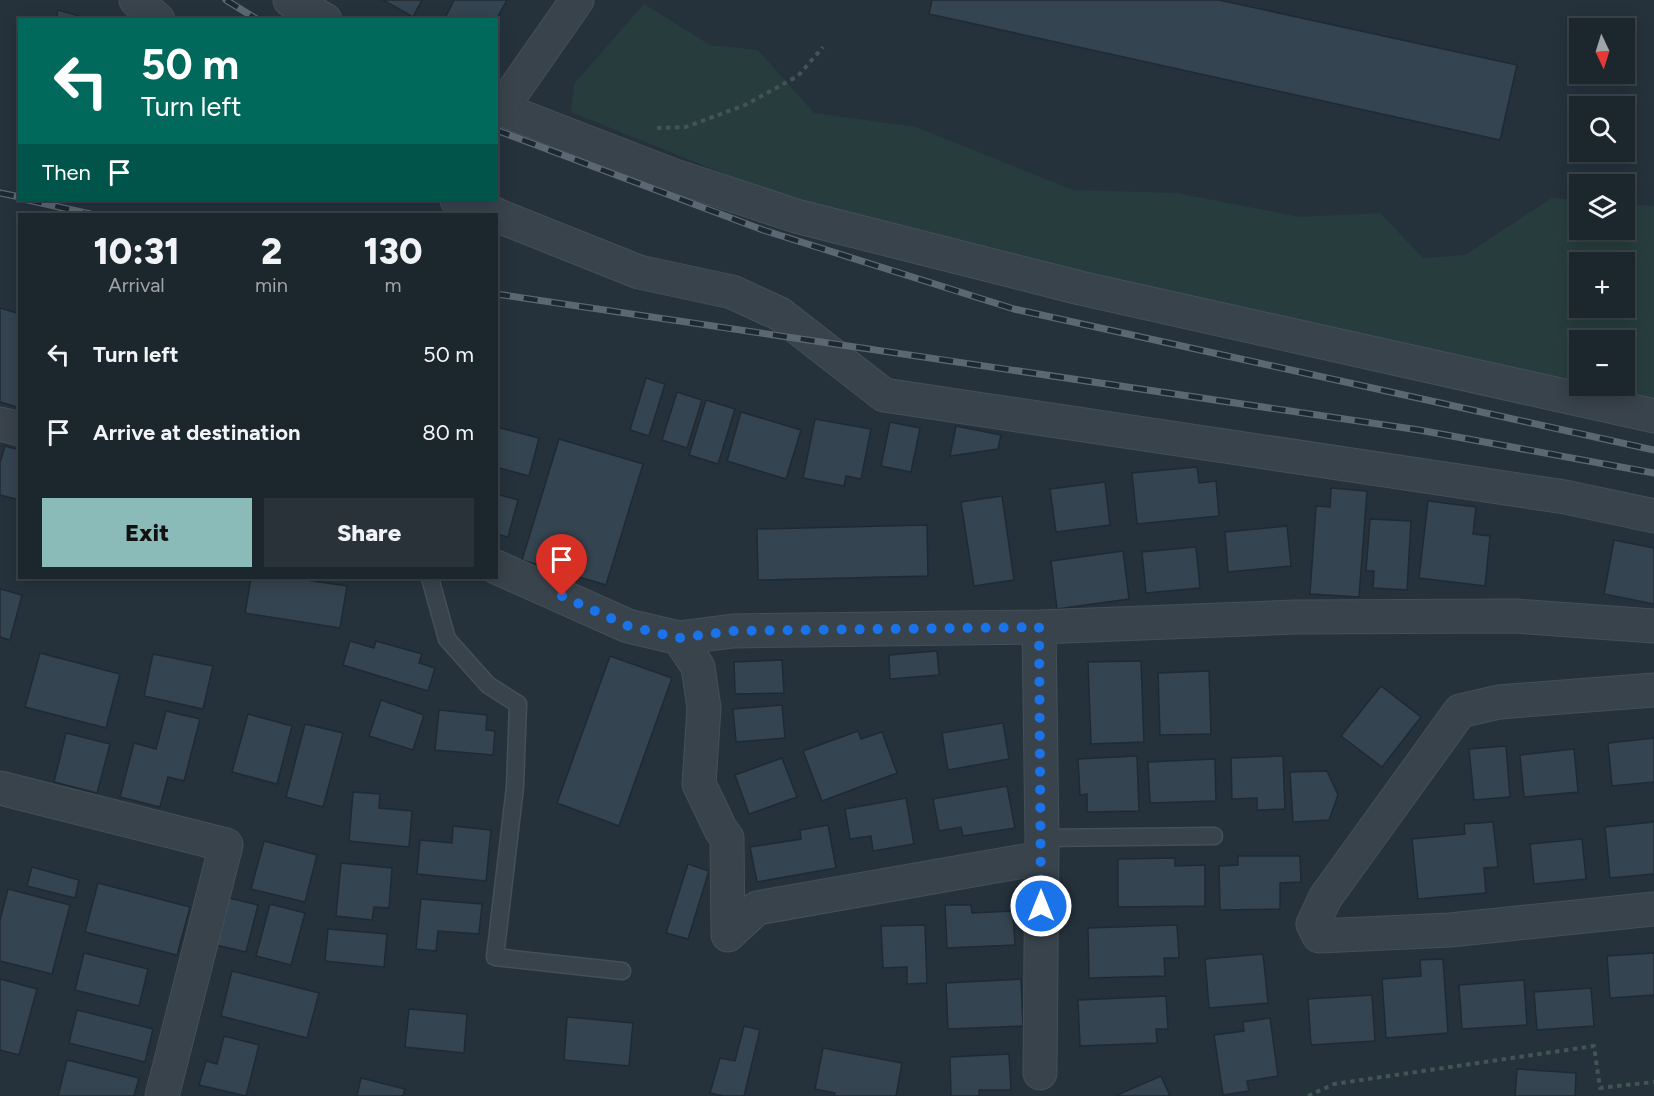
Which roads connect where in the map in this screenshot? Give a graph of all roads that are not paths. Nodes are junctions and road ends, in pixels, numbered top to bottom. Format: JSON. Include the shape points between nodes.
{"nodes":[{"id":1,"x":136,"y":0,"type":"edge"},
{"id":2,"x":290,"y":0,"type":"edge"},
{"id":3,"x":577,"y":0,"type":"edge"},
{"id":4,"x":156,"y":18,"type":"edge"},
{"id":5,"x":321,"y":18,"type":"edge"},
{"id":6,"x":499,"y":108,"type":"edge"},
{"id":7,"x":460,"y":201,"type":"edge"},
{"id":8,"x":491,"y":213,"type":"edge"},
{"id":9,"x":498,"y":216,"type":"edge"},
{"id":10,"x":1654,"y":416,"type":"edge"},
{"id":11,"x":0,"y":424,"type":"edge"},
{"id":12,"x":18,"y":428,"type":"edge"},
{"id":13,"x":1654,"y":516,"type":"edge"},
{"id":14,"x":498,"y":568,"type":"edge"},
{"id":15,"x":430,"y":579,"type":"edge"},
{"id":16,"x":1654,"y":626,"type":"edge"},
{"id":17,"x":1039,"y":627,"type":"junction"},
{"id":18,"x":679,"y":638,"type":"junction"},
{"id":19,"x":1654,"y":690,"type":"edge"},
{"id":20,"x":0,"y":788,"type":"edge"},
{"id":21,"x":1214,"y":836,"type":"dead end"},
{"id":22,"x":1042,"y":848,"type":"junction"},
{"id":23,"x":1654,"y":909,"type":"edge"},
{"id":24,"x":622,"y":971,"type":"dead end"},
{"id":25,"x":1040,"y":1073,"type":"dead end"},
{"id":26,"x":162,"y":1096,"type":"edge"}],
"edges":[{"from":1,"to":4,"type":"street"},
{"from":2,"to":5,"type":"street"},
{"from":3,"to":6,"type":"street"},
{"from":6,"to":10,"type":"street","via":[[796,216],[1080,288]]},
{"from":7,"to":8,"type":"street"},
{"from":9,"to":13,"type":"street","via":[[639,272],[732,292],[780,314],[884,395],[1565,497]]},
{"from":11,"to":12,"type":"street"},
{"from":14,"to":18,"type":"street","via":[[628,626]]},
{"from":15,"to":24,"type":"lane","via":[[447,639],[488,685],[518,704],[515,787],[495,957]]},
{"from":16,"to":17,"type":"street","via":[[1457,616],[1295,617]]},
{"from":17,"to":18,"type":"street","via":[[733,631]]},
{"from":17,"to":22,"type":"street"},
{"from":18,"to":22,"type":"street","via":[[698,667],[704,708],[699,784],[727,838],[728,935],[757,908]]},
{"from":19,"to":23,"type":"street","via":[[1499,702],[1460,711],[1325,898],[1313,924],[1319,936],[1438,930]]},
{"from":20,"to":26,"type":"street","via":[[226,845]]},
{"from":21,"to":22,"type":"lane"},
{"from":22,"to":25,"type":"street"}]}
